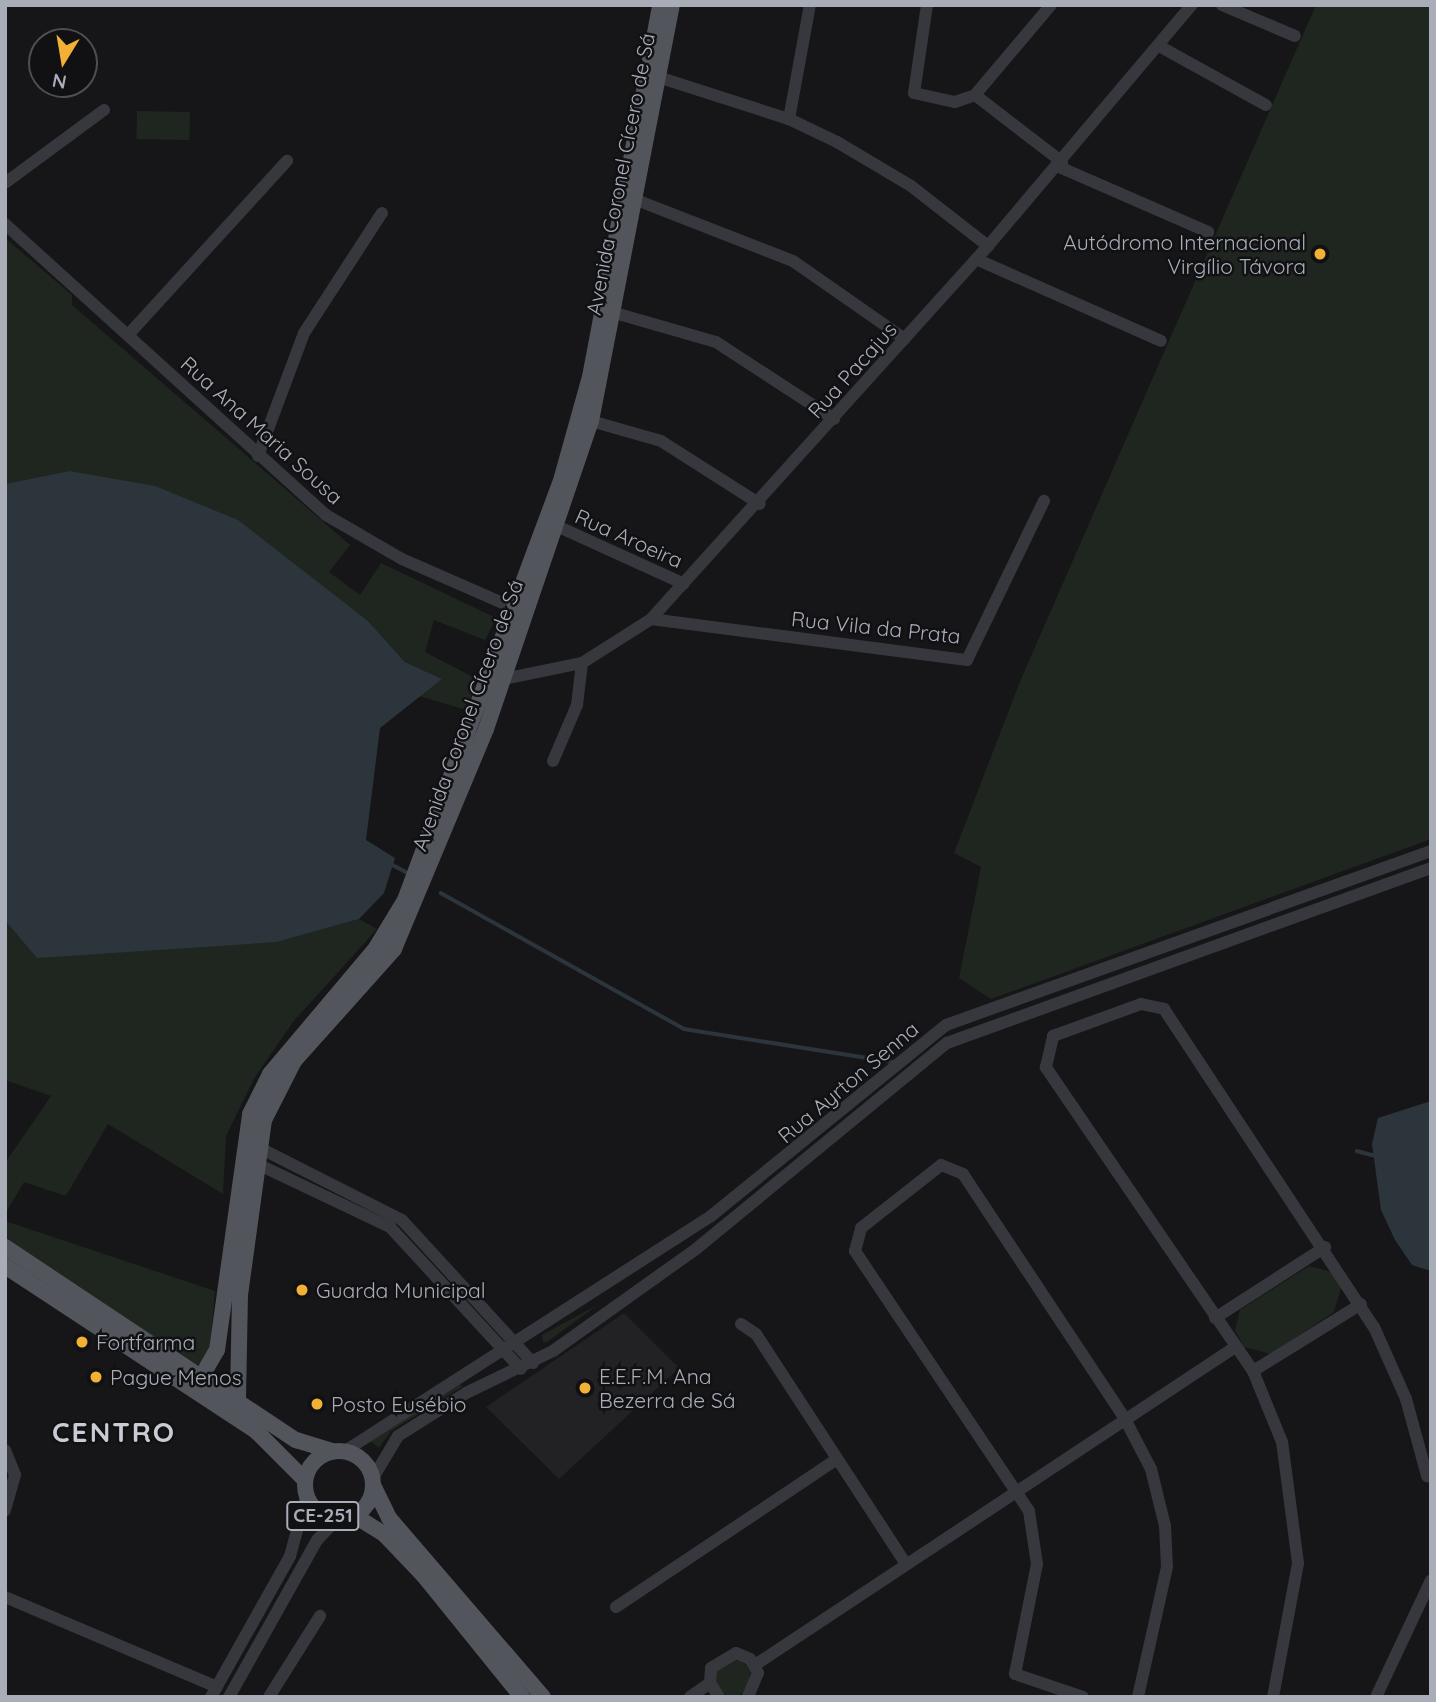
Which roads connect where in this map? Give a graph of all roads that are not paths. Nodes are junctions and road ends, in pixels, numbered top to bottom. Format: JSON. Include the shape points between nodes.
{"nodes":[{"id":1,"x":660,"y":5,"type":"edge"},
{"id":2,"x":672,"y":5,"type":"edge"},
{"id":3,"x":810,"y":5,"type":"edge"},
{"id":4,"x":926,"y":5,"type":"edge"},
{"id":5,"x":1051,"y":5,"type":"edge"},
{"id":6,"x":1192,"y":5,"type":"edge"},
{"id":7,"x":1222,"y":5,"type":"edge"},
{"id":8,"x":1295,"y":36,"type":"dead end"},
{"id":9,"x":1158,"y":46,"type":"junction"},
{"id":10,"x":661,"y":78,"type":"junction"},
{"id":11,"x":975,"y":95,"type":"junction"},
{"id":12,"x":1266,"y":105,"type":"dead end"},
{"id":13,"x":104,"y":110,"type":"dead end"},
{"id":14,"x":789,"y":119,"type":"junction"},
{"id":15,"x":287,"y":161,"type":"dead end"},
{"id":16,"x":1060,"y":164,"type":"junction"},
{"id":17,"x":5,"y":183,"type":"edge"},
{"id":18,"x":639,"y":201,"type":"junction"},
{"id":19,"x":382,"y":213,"type":"dead end"},
{"id":20,"x":5,"y":224,"type":"edge"},
{"id":21,"x":1208,"y":232,"type":"dead end"},
{"id":22,"x":988,"y":246,"type":"junction"},
{"id":23,"x":976,"y":259,"type":"junction"},
{"id":24,"x":615,"y":313,"type":"junction"},
{"id":25,"x":128,"y":335,"type":"junction"},
{"id":26,"x":905,"y":339,"type":"junction"},
{"id":27,"x":1161,"y":341,"type":"dead end"},
{"id":28,"x":834,"y":419,"type":"junction"},
{"id":29,"x":591,"y":421,"type":"junction"},
{"id":30,"x":258,"y":456,"type":"junction"},
{"id":31,"x":1044,"y":501,"type":"dead end"},
{"id":32,"x":760,"y":504,"type":"junction"},
{"id":33,"x":559,"y":527,"type":"junction"},
{"id":34,"x":684,"y":584,"type":"junction"},
{"id":35,"x":521,"y":611,"type":"junction"},
{"id":36,"x":651,"y":619,"type":"junction"},
{"id":37,"x":582,"y":663,"type":"junction"},
{"id":38,"x":496,"y":681,"type":"junction"},
{"id":39,"x":553,"y":761,"type":"dead end"},
{"id":40,"x":1431,"y":851,"type":"edge"},
{"id":41,"x":1431,"y":868,"type":"edge"},
{"id":42,"x":946,"y":1025,"type":"junction"},
{"id":43,"x":959,"y":1036,"type":"junction"},
{"id":44,"x":934,"y":1053,"type":"junction"},
{"id":45,"x":249,"y":1152,"type":"junction"},
{"id":46,"x":5,"y":1247,"type":"edge"},
{"id":47,"x":1325,"y":1247,"type":"junction"},
{"id":48,"x":5,"y":1266,"type":"edge"},
{"id":49,"x":1361,"y":1304,"type":"junction"},
{"id":50,"x":1215,"y":1318,"type":"junction"},
{"id":51,"x":741,"y":1324,"type":"dead end"},
{"id":52,"x":514,"y":1339,"type":"junction"},
{"id":53,"x":502,"y":1346,"type":"junction"},
{"id":54,"x":1235,"y":1347,"type":"junction"},
{"id":55,"x":527,"y":1366,"type":"junction"},
{"id":56,"x":1253,"y":1371,"type":"junction"},
{"id":57,"x":203,"y":1374,"type":"junction"},
{"id":58,"x":238,"y":1398,"type":"junction"},
{"id":59,"x":1125,"y":1419,"type":"junction"},
{"id":60,"x":5,"y":1450,"type":"edge"},
{"id":61,"x":339,"y":1451,"type":"junction"},
{"id":62,"x":837,"y":1459,"type":"junction"},
{"id":63,"x":1427,"y":1476,"type":"dead end"},
{"id":64,"x":304,"y":1479,"type":"junction"},
{"id":65,"x":373,"y":1481,"type":"junction"},
{"id":66,"x":1014,"y":1491,"type":"junction"},
{"id":67,"x":306,"y":1498,"type":"junction"},
{"id":68,"x":5,"y":1511,"type":"edge"},
{"id":69,"x":355,"y":1516,"type":"junction"},
{"id":70,"x":336,"y":1520,"type":"junction"},
{"id":71,"x":905,"y":1563,"type":"junction"},
{"id":72,"x":1431,"y":1580,"type":"edge"},
{"id":73,"x":5,"y":1597,"type":"edge"},
{"id":74,"x":616,"y":1607,"type":"dead end"},
{"id":75,"x":258,"y":1613,"type":"junction"},
{"id":76,"x":320,"y":1616,"type":"dead end"},
{"id":77,"x":272,"y":1620,"type":"junction"},
{"id":78,"x":755,"y":1665,"type":"junction"},
{"id":79,"x":710,"y":1684,"type":"junction"},
{"id":80,"x":214,"y":1692,"type":"edge"},
{"id":81,"x":229,"y":1697,"type":"edge"},
{"id":82,"x":269,"y":1697,"type":"edge"},
{"id":83,"x":522,"y":1697,"type":"edge"},
{"id":84,"x":543,"y":1697,"type":"edge"},
{"id":85,"x":690,"y":1697,"type":"edge"},
{"id":86,"x":719,"y":1697,"type":"edge"},
{"id":87,"x":748,"y":1697,"type":"edge"},
{"id":88,"x":1083,"y":1697,"type":"edge"},
{"id":89,"x":1138,"y":1697,"type":"edge"},
{"id":90,"x":1273,"y":1697,"type":"edge"},
{"id":91,"x":1376,"y":1697,"type":"edge"}],
"edges":[{"from":1,"to":35,"type":"main road","name":"Avenida Coronel Cícero de Sá","via":[[590,377]]},
{"from":2,"to":10,"type":"main road","name":"Avenida Coronel Cícero de Sá"},
{"from":3,"to":14,"type":"street"},
{"from":4,"to":11,"type":"street","via":[[914,93],[955,102]]},
{"from":5,"to":11,"type":"street"},
{"from":6,"to":9,"type":"street","name":"Rua Pacajus"},
{"from":7,"to":8,"type":"street"},
{"from":9,"to":12,"type":"street"},
{"from":9,"to":16,"type":"street","name":"Rua Pacajus"},
{"from":10,"to":14,"type":"street"},
{"from":10,"to":18,"type":"main road","name":"Avenida Coronel Cícero de Sá"},
{"from":11,"to":16,"type":"street"},
{"from":13,"to":17,"type":"street"},
{"from":14,"to":22,"type":"street","via":[[878,165]]},
{"from":15,"to":25,"type":"street"},
{"from":16,"to":21,"type":"street"},
{"from":16,"to":22,"type":"street","name":"Rua Pacajus"},
{"from":18,"to":24,"type":"main road","name":"Avenida Coronel Cícero de Sá"},
{"from":18,"to":26,"type":"street","via":[[793,261]]},
{"from":19,"to":30,"type":"street","via":[[304,333]]},
{"from":20,"to":25,"type":"street","name":"Rua Ana Maria Sousa"},
{"from":22,"to":23,"type":"street","name":"Rua Pacajus"},
{"from":23,"to":26,"type":"street","name":"Rua Pacajus"},
{"from":23,"to":27,"type":"street"},
{"from":24,"to":28,"type":"street","via":[[716,342]]},
{"from":24,"to":29,"type":"main road","name":"Avenida Coronel Cícero de Sá"},
{"from":25,"to":30,"type":"street","name":"Rua Ana Maria Sousa"},
{"from":26,"to":28,"type":"street","name":"Rua Pacajus"},
{"from":28,"to":32,"type":"street","name":"Rua Pacajus"},
{"from":29,"to":32,"type":"street","via":[[661,442]]},
{"from":29,"to":33,"type":"main road","name":"Avenida Coronel Cícero de Sá"},
{"from":30,"to":35,"type":"street","name":"Rua Ana Maria Sousa","via":[[353,533]]},
{"from":31,"to":36,"type":"street","name":"Rua Vila da Prata","via":[[967,660]]},
{"from":32,"to":34,"type":"street","name":"Rua Pacajus"},
{"from":33,"to":34,"type":"street","name":"Rua Aroeira"},
{"from":33,"to":35,"type":"main road","name":"Avenida Coronel Cícero de Sá"},
{"from":34,"to":36,"type":"street","name":"Rua Pacajus"},
{"from":35,"to":38,"type":"main road","name":"Avenida Coronel Cícero de Sá"},
{"from":36,"to":37,"type":"street","name":"Rua Pacajus"},
{"from":37,"to":38,"type":"street","name":"Rua Pacajus"},
{"from":37,"to":39,"type":"street","via":[[577,705]]},
{"from":38,"to":45,"type":"main road","name":"Avenida Coronel Cícero de Sá","via":[[390,928],[270,1074]]},
{"from":40,"to":42,"type":"street","name":"Rua Ayrton Senna"},
{"from":41,"to":43,"type":"street","name":"Rua Ayrton Senna"},
{"from":42,"to":43,"type":"street"},
{"from":42,"to":44,"type":"street"},
{"from":42,"to":52,"type":"street","name":"Rua Ayrton Senna","via":[[711,1216]]},
{"from":43,"to":44,"type":"street","name":"Rua Ayrton Senna"},
{"from":44,"to":55,"type":"street","name":"Rua Ayrton Senna","via":[[696,1249]]},
{"from":45,"to":52,"type":"street","via":[[402,1220]]},
{"from":45,"to":53,"type":"street","via":[[390,1227]]},
{"from":45,"to":57,"type":"main road","name":"Avenida Coronel Cícero de Sá","via":[[217,1350]]},
{"from":45,"to":58,"type":"main road","name":"Avenida Coronel Cícero de Sá","via":[[234,1363]]},
{"from":46,"to":57,"type":"main road","number":"CE-251"},
{"from":47,"to":49,"type":"street"},
{"from":47,"to":50,"type":"street"},
{"from":47,"to":50,"type":"street","via":[[1164,1009],[1141,1004],[1053,1036],[1046,1067]]},
{"from":48,"to":64,"type":"main road","number":"CE-251","via":[[256,1431]]},
{"from":49,"to":56,"type":"street"},
{"from":49,"to":63,"type":"street","via":[[1396,1374]]},
{"from":50,"to":54,"type":"street"},
{"from":51,"to":62,"type":"street","via":[[756,1334]]},
{"from":52,"to":53,"type":"street","name":"Rua Ayrton Senna"},
{"from":52,"to":55,"type":"street"},
{"from":53,"to":55,"type":"street"},
{"from":53,"to":61,"type":"street","name":"Rua Ayrton Senna"},
{"from":54,"to":56,"type":"street"},
{"from":54,"to":59,"type":"street"},
{"from":55,"to":65,"type":"street","name":"Rua Ayrton Senna","via":[[466,1393],[398,1436]]},
{"from":56,"to":90,"type":"street","via":[[1282,1442],[1298,1538],[1293,1611]]},
{"from":57,"to":58,"type":"main road","number":"CE-251"},
{"from":58,"to":61,"type":"main road","number":"CE-251","via":[[296,1440]]},
{"from":59,"to":66,"type":"street"},
{"from":59,"to":66,"type":"street","via":[[964,1174],[951,1166],[932,1169],[861,1228],[855,1251]]},
{"from":59,"to":89,"type":"street","via":[[1157,1488],[1167,1546],[1162,1609]]},
{"from":60,"to":68,"type":"street","via":[[15,1475]]},
{"from":61,"to":64,"type":"main road","number":"CE-251","via":[[314,1461]]},
{"from":61,"to":65,"type":"main road","number":"CE-251","via":[[363,1460]]},
{"from":62,"to":71,"type":"street"},
{"from":62,"to":74,"type":"street"},
{"from":64,"to":67,"type":"main road","number":"CE-251"},
{"from":65,"to":69,"type":"main road","number":"CE-251","via":[[369,1503]]},
{"from":65,"to":84,"type":"main road","via":[[389,1518]]},
{"from":66,"to":71,"type":"street"},
{"from":66,"to":88,"type":"street","via":[[1033,1524],[1037,1564],[1014,1670],[1025,1682]]},
{"from":67,"to":70,"type":"main road","number":"CE-251","via":[[318,1513]]},
{"from":67,"to":75,"type":"street","via":[[296,1543]]},
{"from":69,"to":70,"type":"main road","number":"CE-251"},
{"from":69,"to":83,"type":"main road","via":[[385,1535],[424,1576]]},
{"from":70,"to":77,"type":"street","via":[[317,1540]]},
{"from":71,"to":78,"type":"street"},
{"from":72,"to":91,"type":"street"},
{"from":73,"to":80,"type":"street"},
{"from":75,"to":77,"type":"street"},
{"from":75,"to":80,"type":"street"},
{"from":76,"to":82,"type":"street"},
{"from":77,"to":81,"type":"street"},
{"from":78,"to":79,"type":"street","via":[[736,1653],[721,1656],[711,1668]]},
{"from":78,"to":87,"type":"street","via":[[758,1681]]},
{"from":79,"to":85,"type":"street"},
{"from":79,"to":86,"type":"street"}]}
